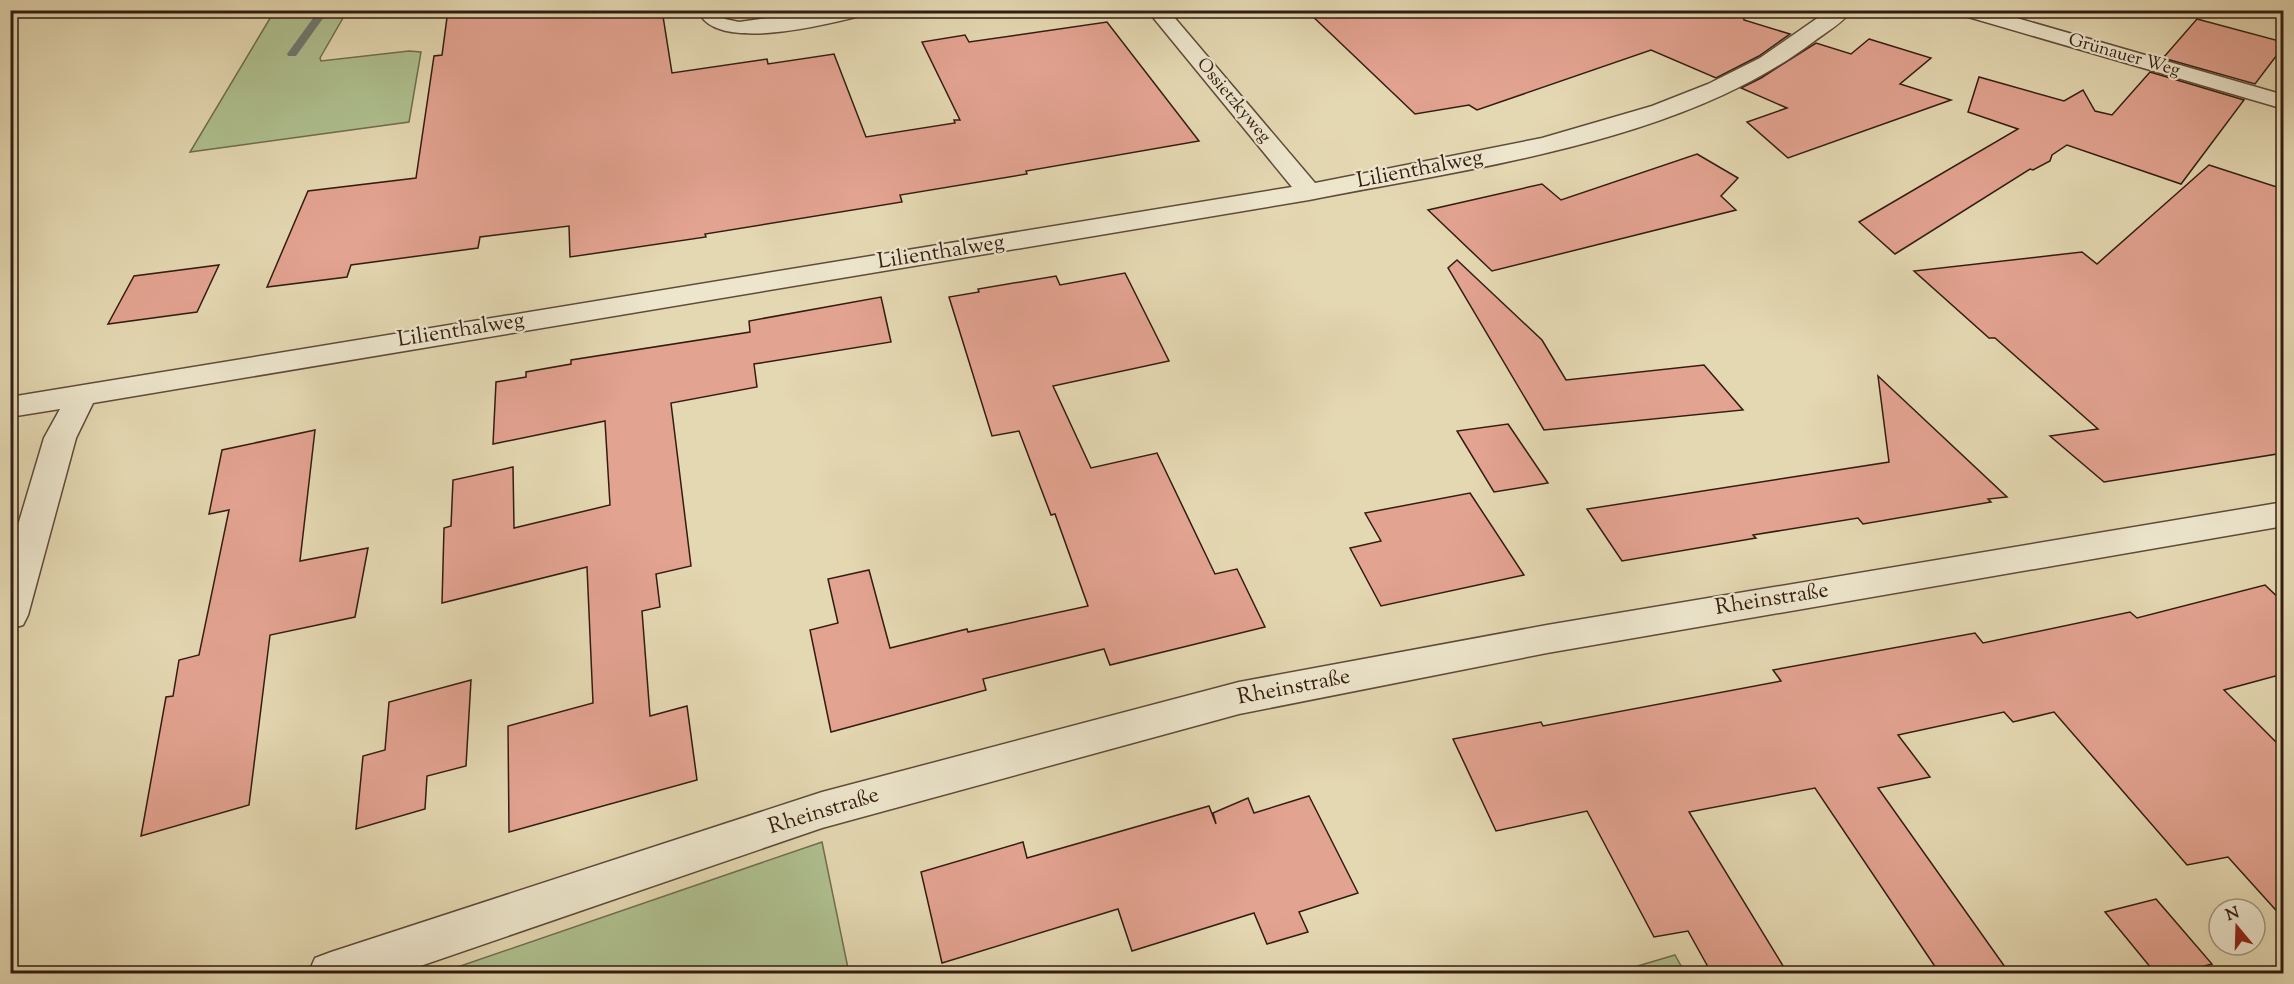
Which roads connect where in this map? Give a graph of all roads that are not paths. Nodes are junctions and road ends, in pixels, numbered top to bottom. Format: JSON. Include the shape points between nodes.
{"nodes":[{"id":1,"x":708,"y":10,"type":"edge"},
{"id":2,"x":861,"y":10,"type":"edge"},
{"id":3,"x":1157,"y":10,"type":"edge"},
{"id":4,"x":1842,"y":10,"type":"edge"},
{"id":5,"x":1965,"y":10,"type":"edge"},
{"id":6,"x":2283,"y":102,"type":"edge"},
{"id":7,"x":1309,"y":192,"type":"junction"},
{"id":8,"x":83,"y":393,"type":"junction"},
{"id":9,"x":10,"y":407,"type":"edge"},
{"id":10,"x":2283,"y":514,"type":"edge"},
{"id":11,"x":10,"y":615,"type":"edge"},
{"id":12,"x":331,"y":974,"type":"edge"}],
"edges":[{"from":1,"to":2,"type":"street","via":[[718,24],[739,29]]},
{"from":3,"to":7,"type":"street","name":"Ossietzkyweg"},
{"from":4,"to":7,"type":"street","name":"Lilienthalweg","via":[[1769,62],[1674,105],[1580,134],[1463,163]]},
{"from":5,"to":6,"type":"street","name":"Grünauer Weg"},
{"from":7,"to":8,"type":"street","name":"Lilienthalweg"},
{"from":8,"to":9,"type":"street","name":"Lilienthalweg"},
{"from":8,"to":11,"type":"street","via":[[60,438]]},
{"from":10,"to":12,"type":"street","name":"Rheinstraße","via":[[1547,639],[1239,698],[822,810]]}]}
